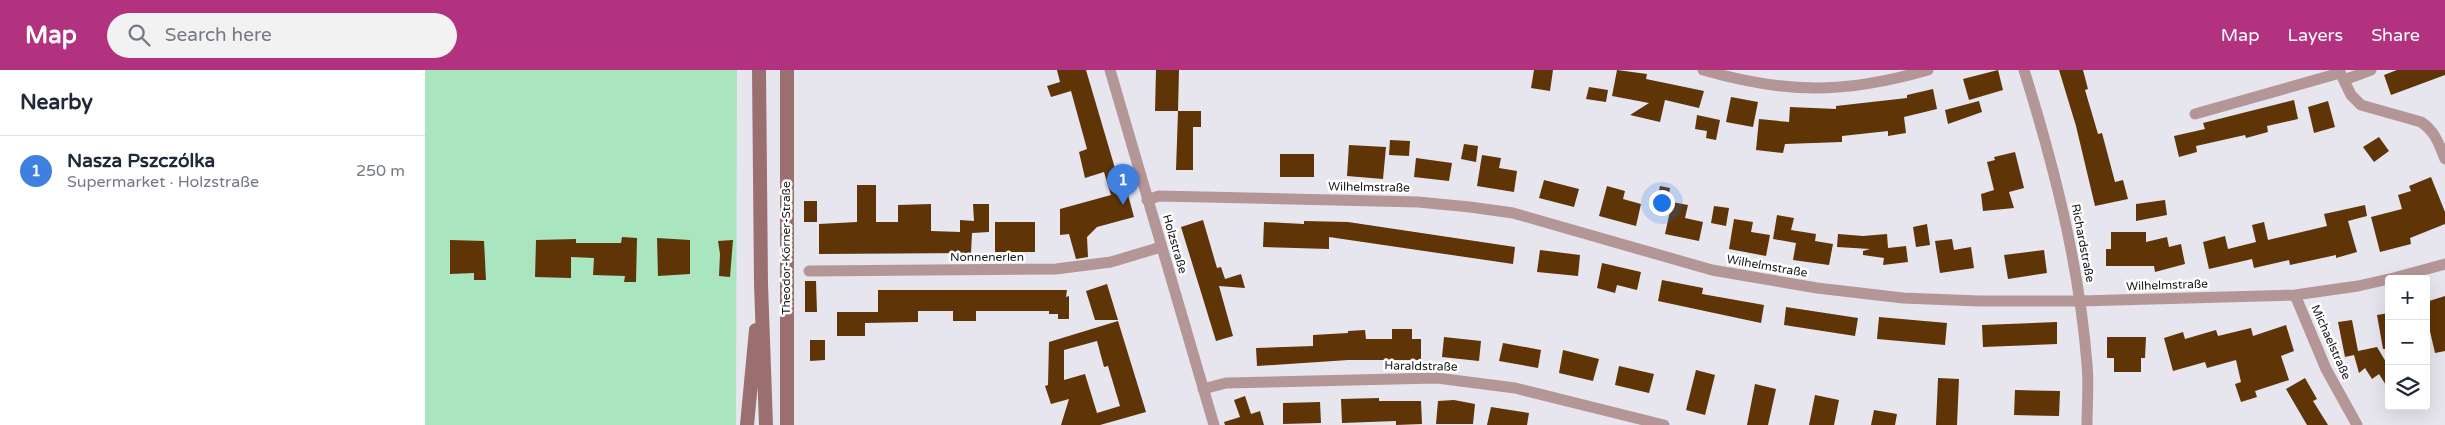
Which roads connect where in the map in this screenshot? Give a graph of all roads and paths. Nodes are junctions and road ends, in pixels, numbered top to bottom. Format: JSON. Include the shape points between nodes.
{"nodes":[{"id":1,"x":759,"y":70,"type":"edge"},
{"id":2,"x":787,"y":70,"type":"edge"},
{"id":3,"x":1110,"y":70,"type":"edge"},
{"id":4,"x":1703,"y":70,"type":"edge"},
{"id":5,"x":1928,"y":70,"type":"edge"},
{"id":6,"x":2024,"y":70,"type":"edge"},
{"id":7,"x":2371,"y":70,"type":"edge"},
{"id":8,"x":2341,"y":74,"type":"edge"},
{"id":9,"x":2195,"y":114,"type":"dead end"},
{"id":10,"x":2445,"y":159,"type":"edge"},
{"id":11,"x":1147,"y":200,"type":"junction"},
{"id":12,"x":1161,"y":247,"type":"junction"},
{"id":13,"x":2445,"y":264,"type":"edge"},
{"id":14,"x":809,"y":271,"type":"dead end"},
{"id":15,"x":2404,"y":275,"type":"edge"},
{"id":16,"x":2385,"y":280,"type":"edge"},
{"id":17,"x":761,"y":284,"type":"junction"},
{"id":18,"x":2295,"y":295,"type":"junction"},
{"id":19,"x":2080,"y":301,"type":"junction"},
{"id":20,"x":1203,"y":389,"type":"junction"},
{"id":21,"x":747,"y":425,"type":"edge"},
{"id":22,"x":766,"y":425,"type":"edge"},
{"id":23,"x":787,"y":425,"type":"edge"},
{"id":24,"x":1214,"y":425,"type":"edge"},
{"id":25,"x":1663,"y":425,"type":"edge"},
{"id":26,"x":2087,"y":425,"type":"edge"},
{"id":27,"x":2357,"y":425,"type":"edge"}],
"edges":[{"from":1,"to":17,"type":"main road","name":"Theodor-Körner-Straße"},
{"from":2,"to":23,"type":"main road","name":"Theodor-Körner-Straße"},
{"from":3,"to":11,"type":"street","name":"Holzstraße"},
{"from":4,"to":5,"type":"street","via":[[1764,84],[1828,89],[1896,79]]},
{"from":6,"to":19,"type":"street","name":"Richardstraße","via":[[2066,219]]},
{"from":7,"to":8,"type":"street"},
{"from":8,"to":9,"type":"street"},
{"from":8,"to":10,"type":"street","via":[[2351,95],[2361,105],[2421,122],[2428,127]]},
{"from":11,"to":12,"type":"street","name":"Holzstraße"},
{"from":11,"to":19,"type":"street","name":"Wilhelmstraße","via":[[1159,196],[1470,206],[1513,213],[1712,270],[1817,288],[1903,298]]},
{"from":12,"to":14,"type":"street","name":"Nonnenerlen","via":[[1111,262],[1056,269]]},
{"from":12,"to":20,"type":"street","name":"Holzstraße"},
{"from":13,"to":15,"type":"street","name":"Wilhelmstraße"},
{"from":16,"to":18,"type":"street","name":"Wilhelmstraße"},
{"from":17,"to":21,"type":"main road","name":"Theodor-Körner-Straße"},
{"from":17,"to":22,"type":"main road","name":"Theodor-Körner-Straße"},
{"from":18,"to":19,"type":"street","name":"Wilhelmstraße"},
{"from":18,"to":27,"type":"street","name":"Michaelstraße","via":[[2326,369]]},
{"from":19,"to":26,"type":"street","name":"Richardstraße","via":[[2088,366]]},
{"from":20,"to":24,"type":"street","name":"Holzstraße"},
{"from":20,"to":25,"type":"street","name":"Haraldstraße","via":[[1226,383],[1437,378],[1515,388]]}]}
